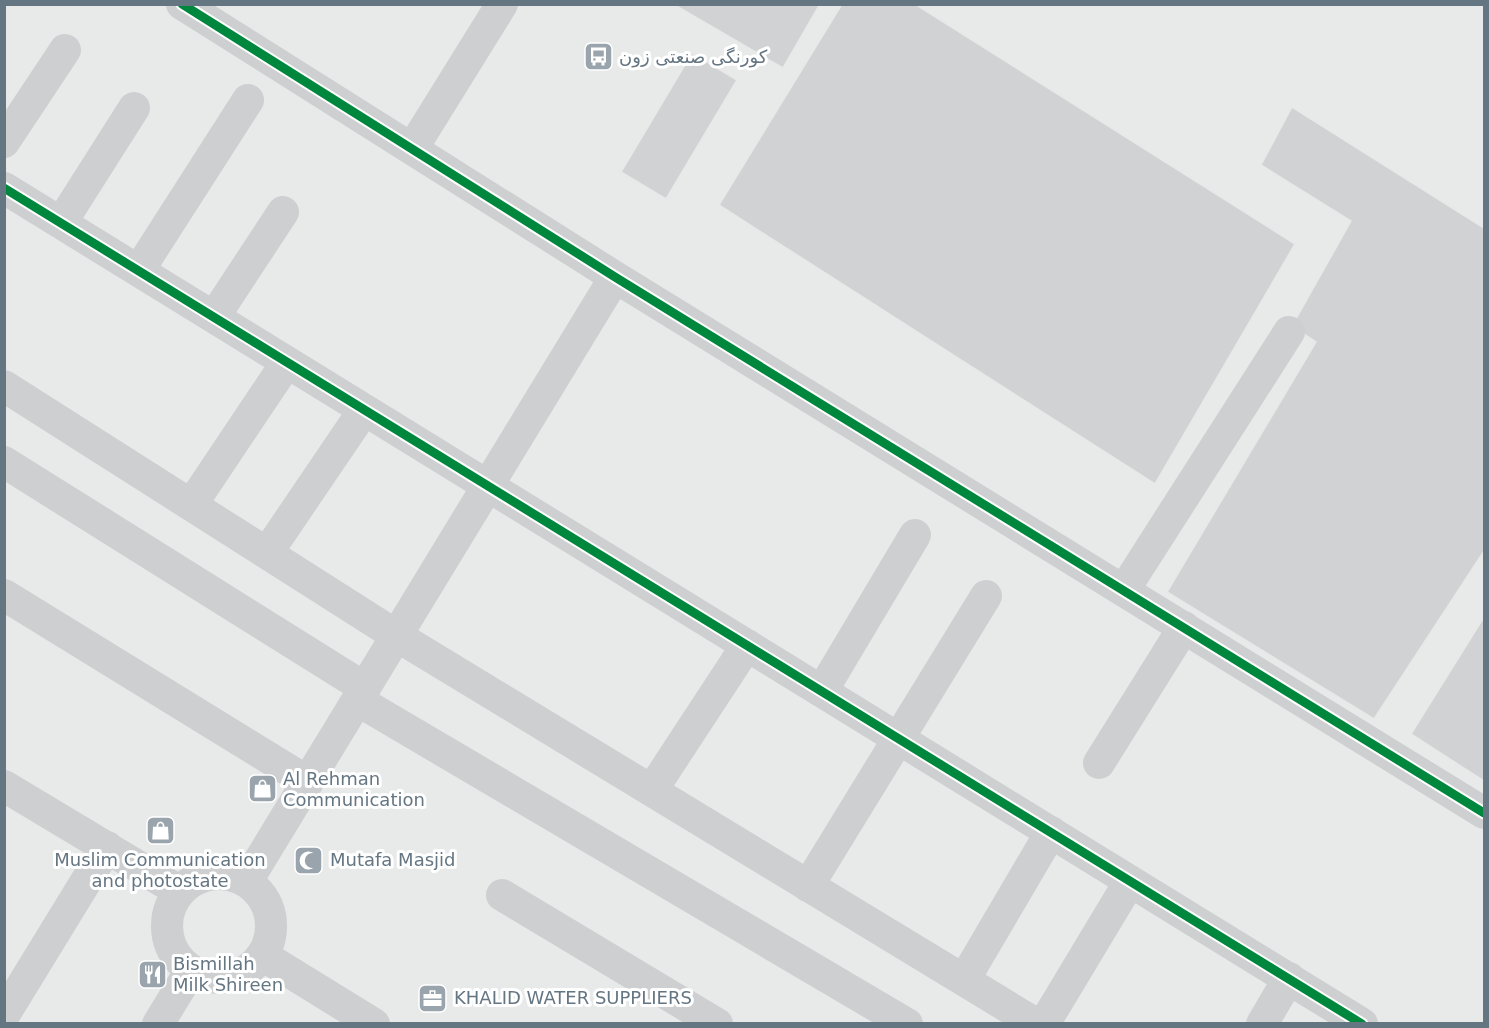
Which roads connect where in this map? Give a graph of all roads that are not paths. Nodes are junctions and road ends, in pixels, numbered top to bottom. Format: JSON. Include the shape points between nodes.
{"nodes":[{"id":1,"x":182,"y":4,"type":"edge"},
{"id":2,"x":502,"y":4,"type":"edge"},
{"id":3,"x":65,"y":50,"type":"dead end"},
{"id":4,"x":248,"y":100,"type":"dead end"},
{"id":5,"x":134,"y":108,"type":"dead end"},
{"id":6,"x":4,"y":142,"type":"edge"},
{"id":7,"x":412,"y":149,"type":"junction"},
{"id":8,"x":4,"y":188,"type":"edge"},
{"id":9,"x":283,"y":212,"type":"dead end"},
{"id":10,"x":61,"y":223,"type":"junction"},
{"id":11,"x":139,"y":270,"type":"junction"},
{"id":12,"x":615,"y":277,"type":"junction"},
{"id":13,"x":214,"y":317,"type":"junction"},
{"id":14,"x":1289,"y":332,"type":"dead end"},
{"id":15,"x":288,"y":362,"type":"junction"},
{"id":16,"x":4,"y":386,"type":"edge"},
{"id":17,"x":364,"y":410,"type":"junction"},
{"id":18,"x":4,"y":462,"type":"edge"},
{"id":19,"x":488,"y":486,"type":"junction"},
{"id":20,"x":192,"y":504,"type":"junction"},
{"id":21,"x":915,"y":535,"type":"dead end"},
{"id":22,"x":267,"y":553,"type":"junction"},
{"id":23,"x":1124,"y":590,"type":"junction"},
{"id":24,"x":4,"y":595,"type":"edge"},
{"id":25,"x":986,"y":596,"type":"dead end"},
{"id":26,"x":1184,"y":627,"type":"junction"},
{"id":27,"x":397,"y":636,"type":"junction"},
{"id":28,"x":747,"y":645,"type":"junction"},
{"id":29,"x":822,"y":691,"type":"junction"},
{"id":30,"x":361,"y":694,"type":"junction"},
{"id":31,"x":899,"y":738,"type":"junction"},
{"id":32,"x":1099,"y":763,"type":"dead end"},
{"id":33,"x":308,"y":782,"type":"junction"},
{"id":34,"x":652,"y":790,"type":"junction"},
{"id":35,"x":8,"y":795,"type":"edge"},
{"id":36,"x":1485,"y":813,"type":"edge"},
{"id":37,"x":1051,"y":832,"type":"junction"},
{"id":38,"x":106,"y":847,"type":"junction"},
{"id":39,"x":247,"y":881,"type":"junction"},
{"id":40,"x":1130,"y":881,"type":"junction"},
{"id":41,"x":808,"y":885,"type":"junction"},
{"id":42,"x":179,"y":891,"type":"junction"},
{"id":43,"x":502,"y":895,"type":"dead end"},
{"id":44,"x":262,"y":955,"type":"junction"},
{"id":45,"x":191,"y":970,"type":"junction"},
{"id":46,"x":1289,"y":978,"type":"junction"},
{"id":47,"x":964,"y":980,"type":"junction"},
{"id":48,"x":4,"y":1014,"type":"edge"},
{"id":49,"x":158,"y":1023,"type":"edge"},
{"id":50,"x":374,"y":1023,"type":"edge"},
{"id":51,"x":717,"y":1023,"type":"edge"},
{"id":52,"x":907,"y":1023,"type":"edge"},
{"id":53,"x":1036,"y":1023,"type":"edge"},
{"id":54,"x":1044,"y":1023,"type":"edge"},
{"id":55,"x":1262,"y":1023,"type":"edge"},
{"id":56,"x":1362,"y":1023,"type":"edge"}],
"edges":[{"from":1,"to":7,"type":"street"},
{"from":2,"to":7,"type":"street"},
{"from":3,"to":6,"type":"street"},
{"from":4,"to":11,"type":"street"},
{"from":5,"to":10,"type":"street"},
{"from":7,"to":12,"type":"street"},
{"from":8,"to":10,"type":"street"},
{"from":9,"to":13,"type":"street"},
{"from":10,"to":11,"type":"street"},
{"from":11,"to":13,"type":"street"},
{"from":12,"to":19,"type":"street"},
{"from":12,"to":23,"type":"street"},
{"from":13,"to":15,"type":"street"},
{"from":14,"to":23,"type":"street"},
{"from":15,"to":17,"type":"street"},
{"from":15,"to":20,"type":"street"},
{"from":16,"to":20,"type":"street"},
{"from":17,"to":19,"type":"street"},
{"from":17,"to":22,"type":"street"},
{"from":18,"to":30,"type":"street"},
{"from":19,"to":27,"type":"street"},
{"from":19,"to":28,"type":"street"},
{"from":20,"to":22,"type":"street"},
{"from":21,"to":29,"type":"street"},
{"from":22,"to":27,"type":"street"},
{"from":23,"to":26,"type":"street"},
{"from":24,"to":33,"type":"street"},
{"from":25,"to":31,"type":"street"},
{"from":26,"to":32,"type":"street"},
{"from":26,"to":36,"type":"street"},
{"from":27,"to":30,"type":"street"},
{"from":27,"to":34,"type":"street"},
{"from":28,"to":29,"type":"street"},
{"from":28,"to":34,"type":"street"},
{"from":29,"to":31,"type":"street"},
{"from":30,"to":33,"type":"street"},
{"from":30,"to":52,"type":"street"},
{"from":31,"to":37,"type":"street"},
{"from":31,"to":41,"type":"street"},
{"from":33,"to":39,"type":"street"},
{"from":34,"to":41,"type":"street"},
{"from":35,"to":38,"type":"street"},
{"from":37,"to":40,"type":"street"},
{"from":37,"to":47,"type":"street"},
{"from":38,"to":42,"type":"street"},
{"from":38,"to":48,"type":"street"},
{"from":39,"to":42,"type":"street","via":[[230,874],[211,874]]},
{"from":39,"to":44,"type":"street","via":[[269,907],[273,925],[270,943]]},
{"from":40,"to":46,"type":"street"},
{"from":40,"to":54,"type":"street"},
{"from":41,"to":47,"type":"street"},
{"from":42,"to":45,"type":"street","via":[[170,907],[169,943],[178,959]]},
{"from":43,"to":51,"type":"street"},
{"from":44,"to":45,"type":"street","via":[[243,974],[226,979],[208,978]]},
{"from":44,"to":50,"type":"street"},
{"from":45,"to":49,"type":"street"},
{"from":46,"to":55,"type":"street"},
{"from":46,"to":56,"type":"street"},
{"from":47,"to":53,"type":"street"}]}
